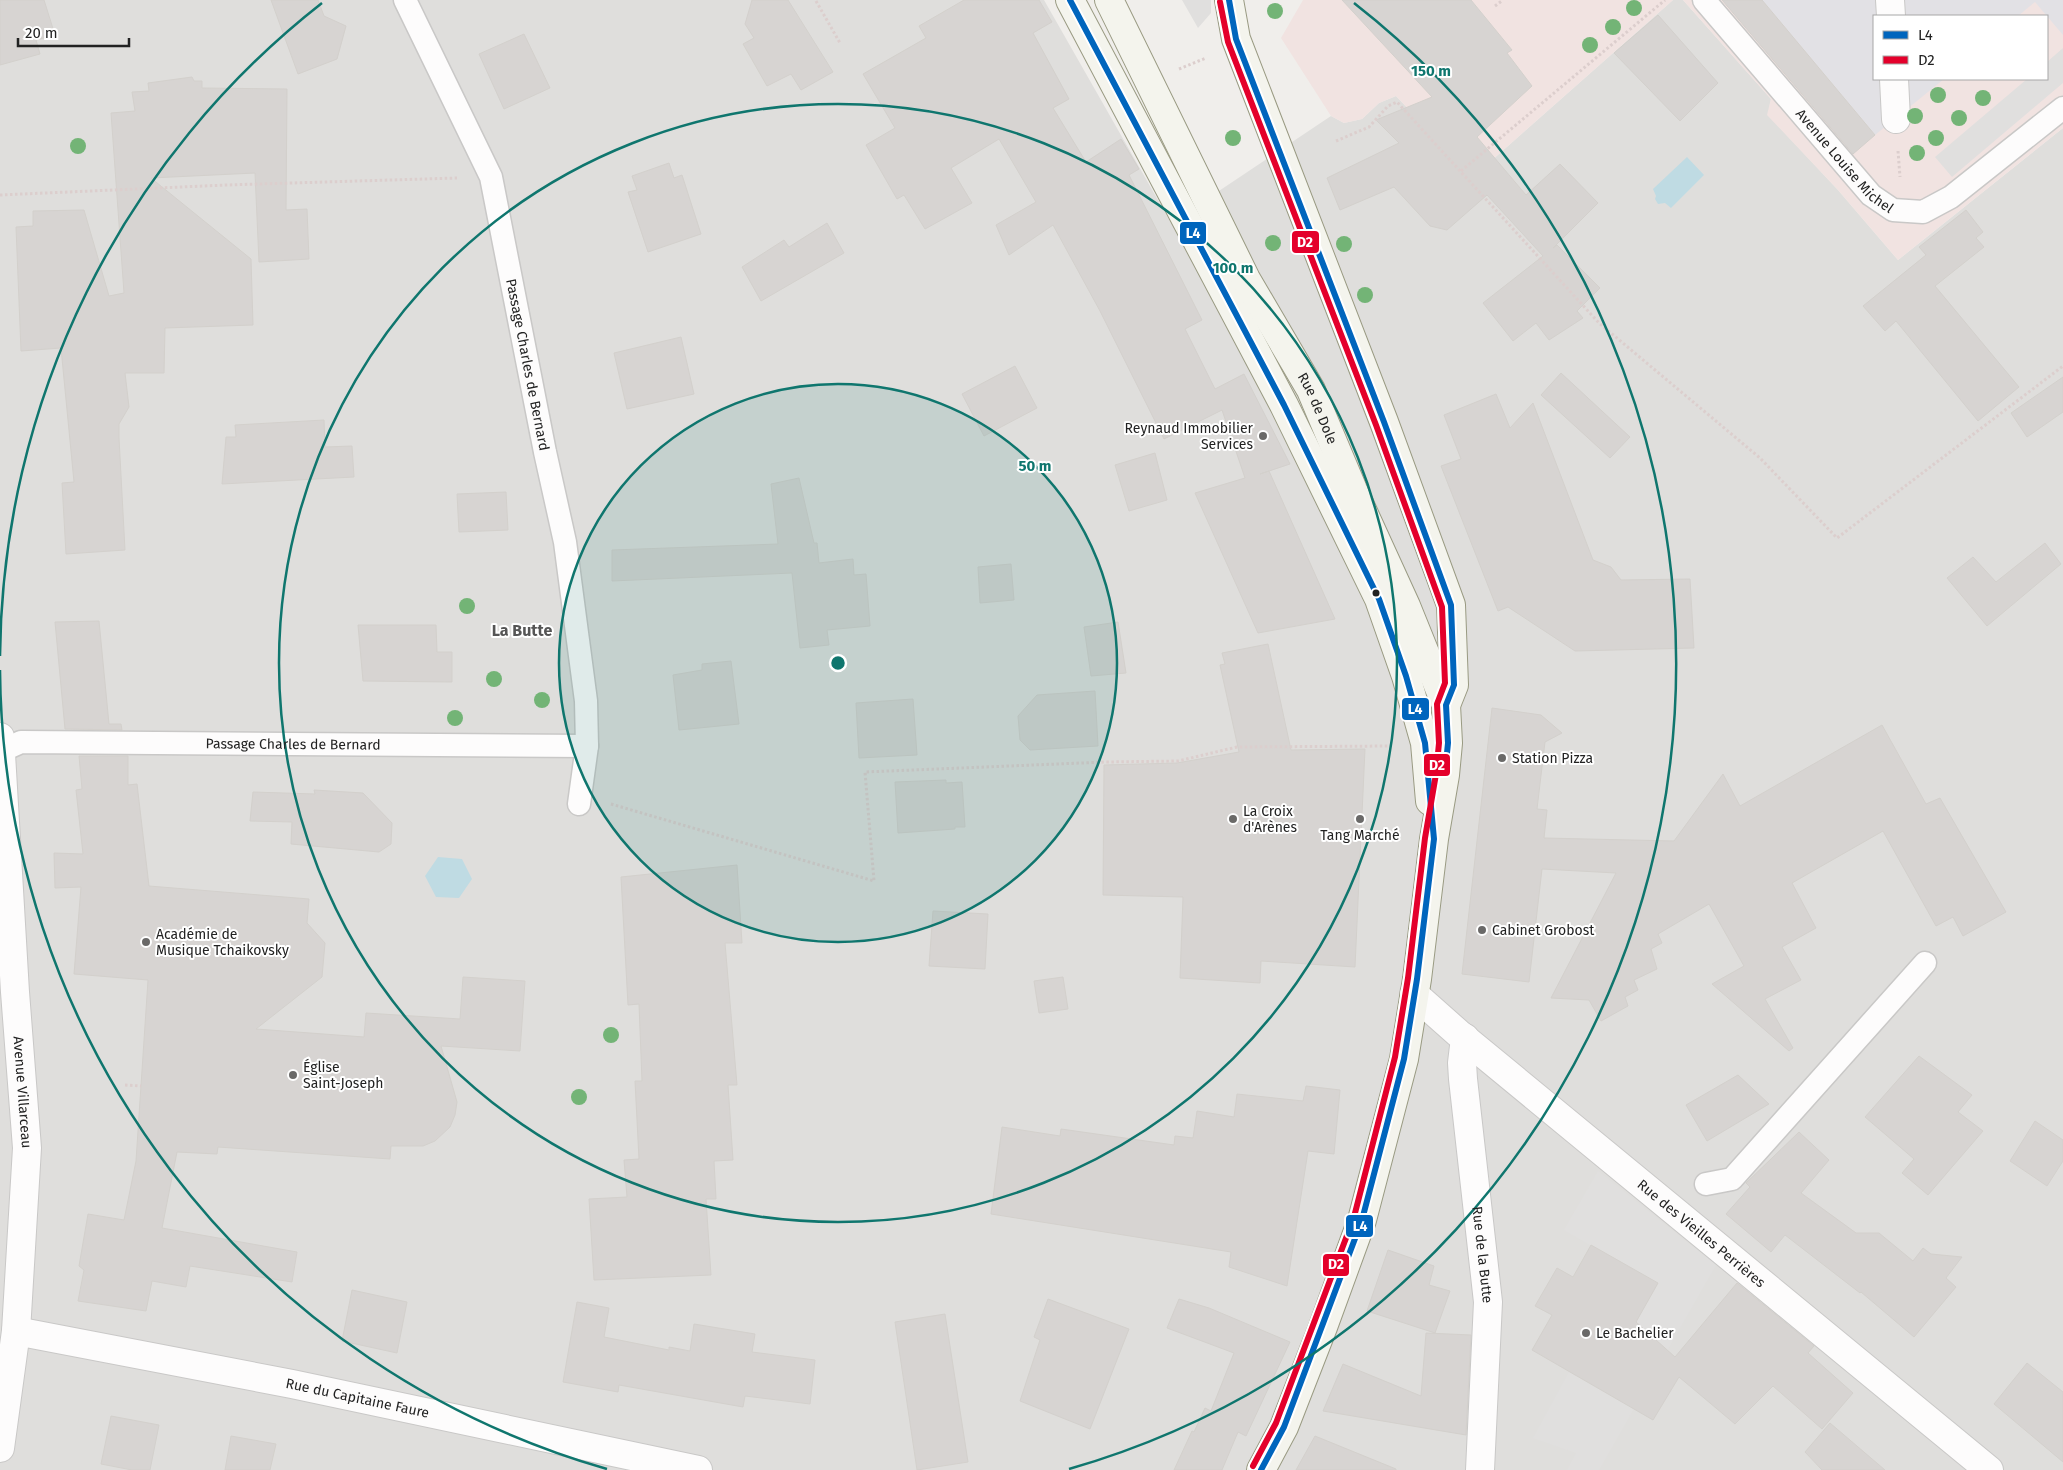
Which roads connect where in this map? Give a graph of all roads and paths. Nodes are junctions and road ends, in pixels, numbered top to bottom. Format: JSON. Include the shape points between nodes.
{"nodes":[{"id":1,"x":405,"y":0,"type":"edge"},
{"id":2,"x":1070,"y":0,"type":"edge"},
{"id":3,"x":1109,"y":0,"type":"edge"},
{"id":4,"x":1229,"y":0,"type":"edge"},
{"id":5,"x":1503,"y":0,"type":"edge"},
{"id":6,"x":1665,"y":0,"type":"edge"},
{"id":7,"x":1704,"y":0,"type":"edge"},
{"id":8,"x":1890,"y":0,"type":"edge"},
{"id":9,"x":816,"y":1,"type":"dead end"},
{"id":10,"x":1495,"y":6,"type":"dead end"},
{"id":11,"x":1891,"y":15,"type":"edge"},
{"id":12,"x":840,"y":43,"type":"dead end"},
{"id":13,"x":1206,"y":58,"type":"dead end"},
{"id":14,"x":1176,"y":70,"type":"dead end"},
{"id":15,"x":1894,"y":80,"type":"edge"},
{"id":16,"x":2063,"y":108,"type":"edge"},
{"id":17,"x":1896,"y":119,"type":"joint"},
{"id":18,"x":1336,"y":141,"type":"dead end"},
{"id":19,"x":1461,"y":171,"type":"junction"},
{"id":20,"x":491,"y":177,"type":"junction"},
{"id":21,"x":0,"y":195,"type":"edge"},
{"id":22,"x":1902,"y":210,"type":"junction"},
{"id":23,"x":2063,"y":366,"type":"edge"},
{"id":24,"x":1446,"y":705,"type":"junction"},
{"id":25,"x":0,"y":746,"type":"edge"},
{"id":26,"x":587,"y":746,"type":"junction"},
{"id":27,"x":1372,"y":746,"type":"dead end"},
{"id":28,"x":579,"y":799,"type":"joint"},
{"id":29,"x":1434,"y":838,"type":"junction"},
{"id":30,"x":1925,"y":963,"type":"dead end"},
{"id":31,"x":1414,"y":994,"type":"junction"},
{"id":32,"x":1465,"y":1038,"type":"junction"},
{"id":33,"x":125,"y":1085,"type":"dead end"},
{"id":34,"x":141,"y":1086,"type":"dead end"},
{"id":35,"x":1706,"y":1184,"type":"dead end"},
{"id":36,"x":16,"y":1331,"type":"junction"},
{"id":37,"x":0,"y":1448,"type":"edge"},
{"id":38,"x":698,"y":1470,"type":"edge"},
{"id":39,"x":1261,"y":1470,"type":"edge"},
{"id":40,"x":1480,"y":1470,"type":"edge"},
{"id":41,"x":1989,"y":1470,"type":"edge"}],
"edges":[{"from":1,"to":20,"type":"lane","name":"Passage Charles de Bernard"},
{"from":2,"to":29,"type":"main road","name":"Rue de Dole","via":[[1280,396],[1379,599],[1425,743]]},
{"from":3,"to":24,"type":"main road","name":"Rue de Dole","via":[[1246,279],[1311,390]]},
{"from":4,"to":24,"type":"main road","via":[[1236,39],[1451,605],[1454,684]]},
{"from":5,"to":10,"type":"path"},
{"from":6,"to":19,"type":"path"},
{"from":7,"to":22,"type":"lane","name":"Avenue Louise Michel","via":[[1871,195],[1893,210]]},
{"from":8,"to":11,"type":"street"},
{"from":9,"to":12,"type":"path"},
{"from":13,"to":14,"type":"path"},
{"from":15,"to":17,"type":"street"},
{"from":16,"to":22,"type":"lane","name":"Avenue Louise Michel","via":[[1951,196],[1923,212]]},
{"from":17,"to":22,"type":"path"},
{"from":18,"to":19,"type":"path","via":[[1369,127],[1388,106],[1396,102]]},
{"from":19,"to":23,"type":"path","via":[[1599,323],[1760,458],[1837,538]]},
{"from":20,"to":21,"type":"path"},
{"from":20,"to":26,"type":"lane","name":"Passage Charles de Bernard","via":[[565,542],[586,701]]},
{"from":24,"to":29,"type":"main road","name":"Rue de Dole","via":[[1448,743]]},
{"from":25,"to":26,"type":"lane","name":"Passage Charles de Bernard","via":[[21,742]]},
{"from":25,"to":36,"type":"street","name":"Avenue Villarceau","via":[[27,1148]]},
{"from":26,"to":28,"type":"lane","name":"Passage Charles de Bernard"},
{"from":27,"to":28,"type":"path","via":[[1237,747],[1178,761],[865,772],[874,880]]},
{"from":29,"to":31,"type":"main road","name":"Rue de Dole"},
{"from":30,"to":35,"type":"lane","via":[[1732,1179]]},
{"from":31,"to":32,"type":"street","name":"Rue des Vieilles Perrières"},
{"from":31,"to":39,"type":"main road","name":"Rue de Dole","via":[[1404,1059],[1362,1220],[1284,1427]]},
{"from":32,"to":40,"type":"street","name":"Rue de la Butte","via":[[1463,1079],[1488,1302]]},
{"from":32,"to":41,"type":"street","name":"Rue des Vieilles Perrières"},
{"from":33,"to":34,"type":"path"},
{"from":36,"to":37,"type":"street","name":"Avenue Villarceau"},
{"from":36,"to":38,"type":"street","name":"Rue du Capitaine Faure","via":[[292,1384]]}]}
